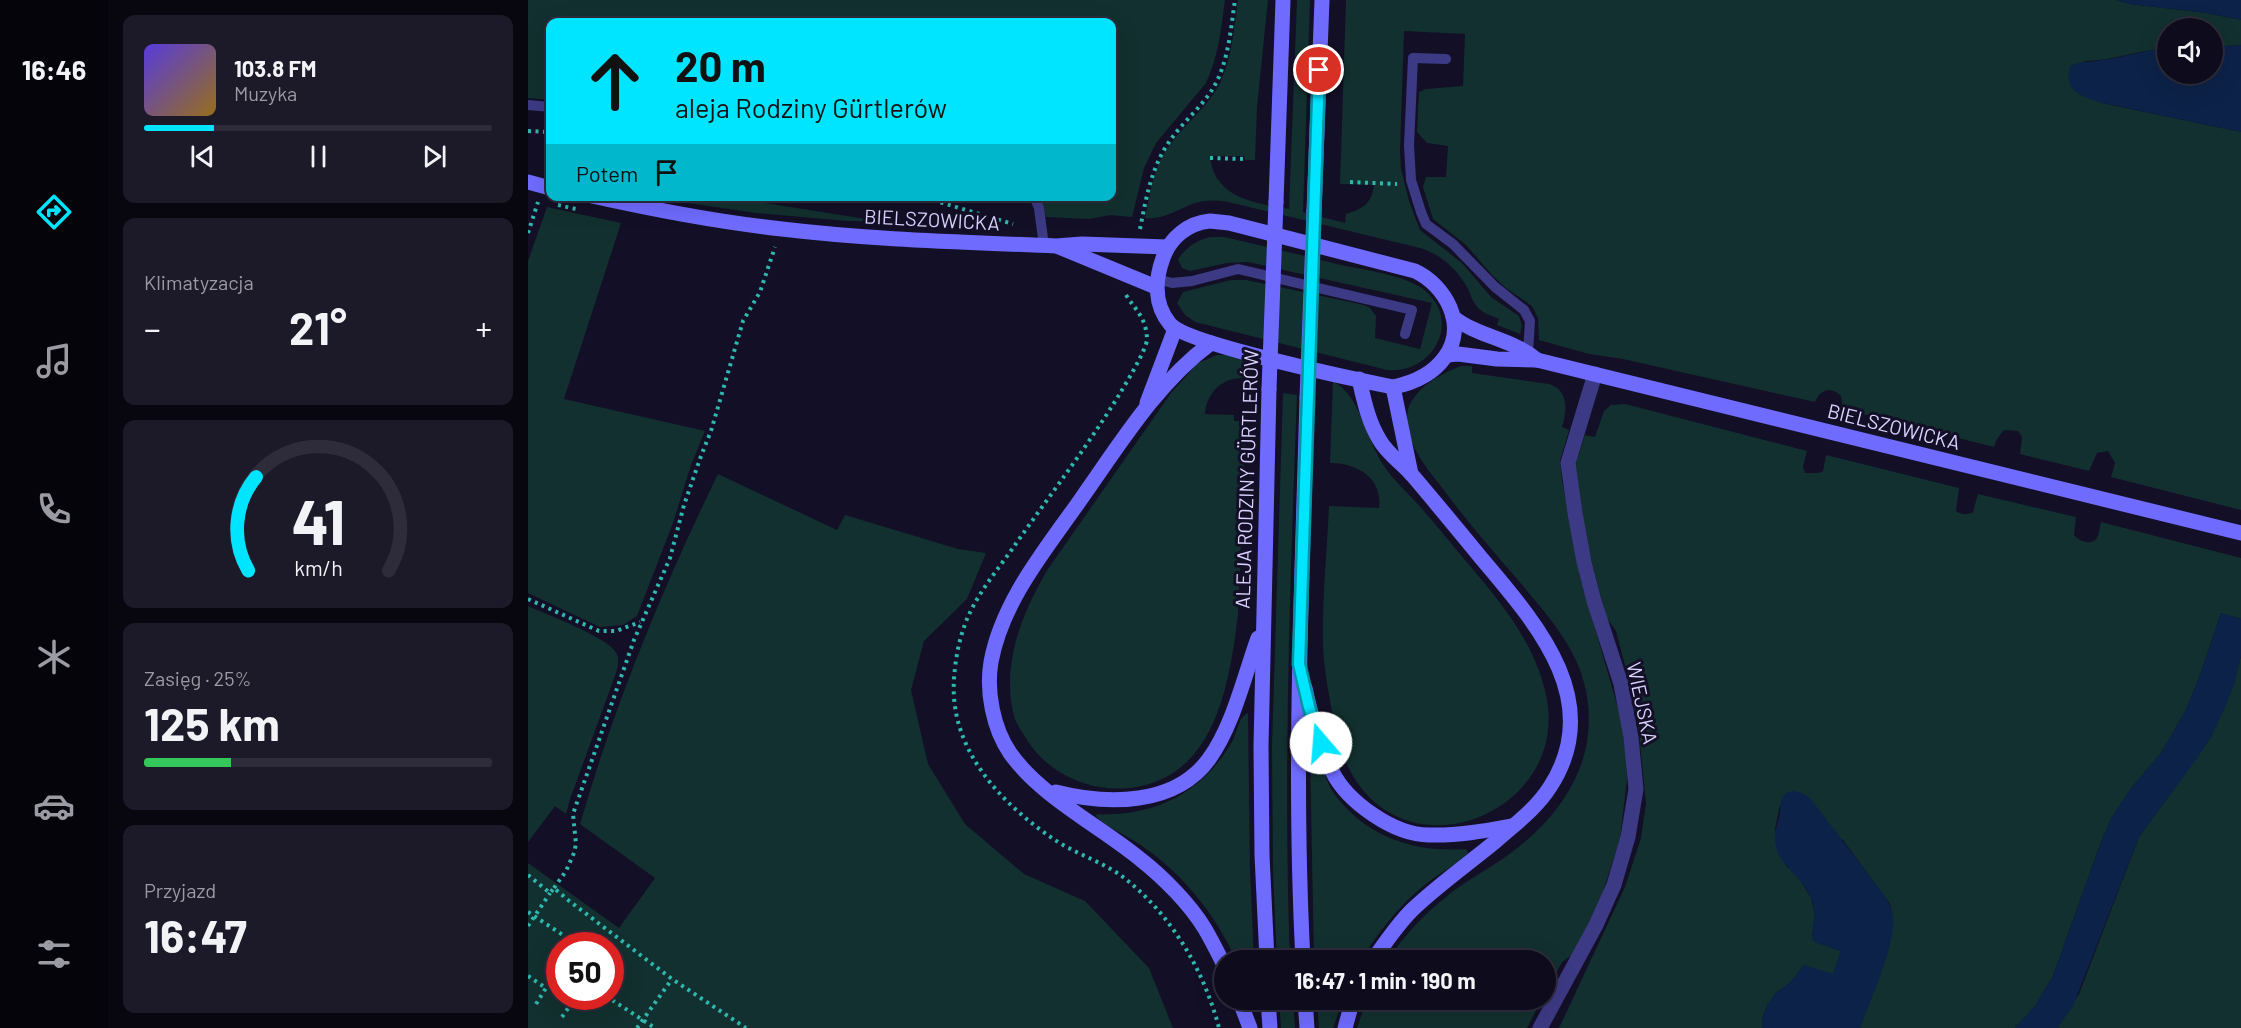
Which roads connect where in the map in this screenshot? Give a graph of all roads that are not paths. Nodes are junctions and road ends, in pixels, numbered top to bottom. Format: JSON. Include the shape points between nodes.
{"nodes":[{"id":1,"x":1283,"y":0,"type":"edge"},
{"id":2,"x":1322,"y":0,"type":"edge"},
{"id":3,"x":1446,"y":59,"type":"dead end"},
{"id":4,"x":528,"y":105,"type":"edge"},
{"id":5,"x":546,"y":107,"type":"edge"},
{"id":6,"x":615,"y":201,"type":"edge"},
{"id":7,"x":1036,"y":201,"type":"edge"},
{"id":8,"x":1050,"y":246,"type":"junction"},
{"id":9,"x":1167,"y":248,"type":"junction"},
{"id":10,"x":1157,"y":283,"type":"junction"},
{"id":11,"x":1453,"y":317,"type":"junction"},
{"id":12,"x":1175,"y":329,"type":"junction"},
{"id":13,"x":1405,"y":334,"type":"dead end"},
{"id":14,"x":1211,"y":344,"type":"junction"},
{"id":15,"x":1447,"y":355,"type":"junction"},
{"id":16,"x":1533,"y":356,"type":"junction"},
{"id":17,"x":1595,"y":374,"type":"junction"},
{"id":18,"x":1359,"y":380,"type":"junction"},
{"id":19,"x":1393,"y":387,"type":"junction"},
{"id":20,"x":1146,"y":406,"type":"junction"},
{"id":21,"x":1411,"y":474,"type":"junction"},
{"id":22,"x":2241,"y":533,"type":"edge"},
{"id":23,"x":1263,"y":624,"type":"junction"},
{"id":24,"x":1299,"y":664,"type":"junction"},
{"id":25,"x":1048,"y":790,"type":"junction"},
{"id":26,"x":1514,"y":825,"type":"junction"},
{"id":27,"x":1216,"y":950,"type":"edge"},
{"id":28,"x":1267,"y":950,"type":"edge"},
{"id":29,"x":1303,"y":950,"type":"edge"},
{"id":30,"x":1380,"y":950,"type":"edge"},
{"id":31,"x":1243,"y":1010,"type":"edge"},
{"id":32,"x":1269,"y":1010,"type":"edge"},
{"id":33,"x":1306,"y":1010,"type":"edge"},
{"id":34,"x":1350,"y":1010,"type":"edge"},
{"id":35,"x":1250,"y":1028,"type":"edge"},
{"id":36,"x":1270,"y":1028,"type":"edge"},
{"id":37,"x":1307,"y":1028,"type":"edge"},
{"id":38,"x":1345,"y":1028,"type":"edge"},
{"id":39,"x":1540,"y":1028,"type":"edge"}],
"edges":[{"from":1,"to":23,"type":"main road","name":"ALEJA RODZINY GÜRTLERÓW","bridge":true},
{"from":2,"to":24,"type":"main road","bridge":true},
{"from":3,"to":16,"type":"lane","via":[[1413,57],[1411,180],[1426,224],[1524,310],[1530,321]]},
{"from":4,"to":5,"type":"lane"},
{"from":6,"to":8,"type":"main road","name":"BIELSZOWICKA","via":[[780,229]]},
{"from":7,"to":8,"type":"lane"},
{"from":8,"to":9,"type":"main road"},
{"from":8,"to":10,"type":"main road"},
{"from":9,"to":10,"type":"main road"},
{"from":9,"to":11,"type":"main road","via":[[1178,234],[1198,224],[1229,224],[1414,271],[1440,289]]},
{"from":10,"to":12,"type":"main road","via":[[1162,310]]},
{"from":10,"to":13,"type":"lane","via":[[1192,281],[1238,269],[1412,310]]},
{"from":11,"to":15,"type":"main road","via":[[1454,332]]},
{"from":11,"to":16,"type":"main road","via":[[1476,332]]},
{"from":12,"to":14,"type":"main road"},
{"from":12,"to":20,"type":"main road"},
{"from":14,"to":18,"type":"main road"},
{"from":14,"to":20,"type":"main road"},
{"from":15,"to":16,"type":"main road","via":[[1497,359]]},
{"from":15,"to":19,"type":"main road","via":[[1426,375]]},
{"from":16,"to":17,"type":"main road","name":"BIELSZOWICKA"},
{"from":17,"to":22,"type":"main road","name":"BIELSZOWICKA"},
{"from":17,"to":39,"type":"street","name":"WIEJSKA","via":[[1568,463],[1584,561],[1621,684],[1636,789],[1614,885]]},
{"from":18,"to":19,"type":"main road"},
{"from":18,"to":21,"type":"main road","via":[[1379,440]]},
{"from":19,"to":21,"type":"main road"},
{"from":20,"to":25,"type":"main road","via":[[1034,567],[999,632],[991,663],[990,695],[998,730],[1028,774]]},
{"from":21,"to":26,"type":"main road","via":[[1537,625],[1557,660],[1566,686],[1570,716],[1561,766],[1541,801]]},
{"from":23,"to":25,"type":"main road","via":[[1222,738],[1208,760],[1187,781],[1155,796],[1124,800],[1075,797]]},
{"from":23,"to":28,"type":"main road","name":"ALEJA RODZINY GÜRTLERÓW","via":[[1261,822]]},
{"from":24,"to":26,"type":"main road","via":[[1312,716],[1333,773],[1364,807],[1391,826],[1427,836]]},
{"from":24,"to":29,"type":"main road"},
{"from":25,"to":27,"type":"main road","via":[[1169,884],[1204,927]]},
{"from":26,"to":30,"type":"main road","via":[[1413,910]]},
{"from":31,"to":35,"type":"main road"},
{"from":32,"to":36,"type":"main road"},
{"from":33,"to":37,"type":"main road"},
{"from":34,"to":38,"type":"main road"}]}
